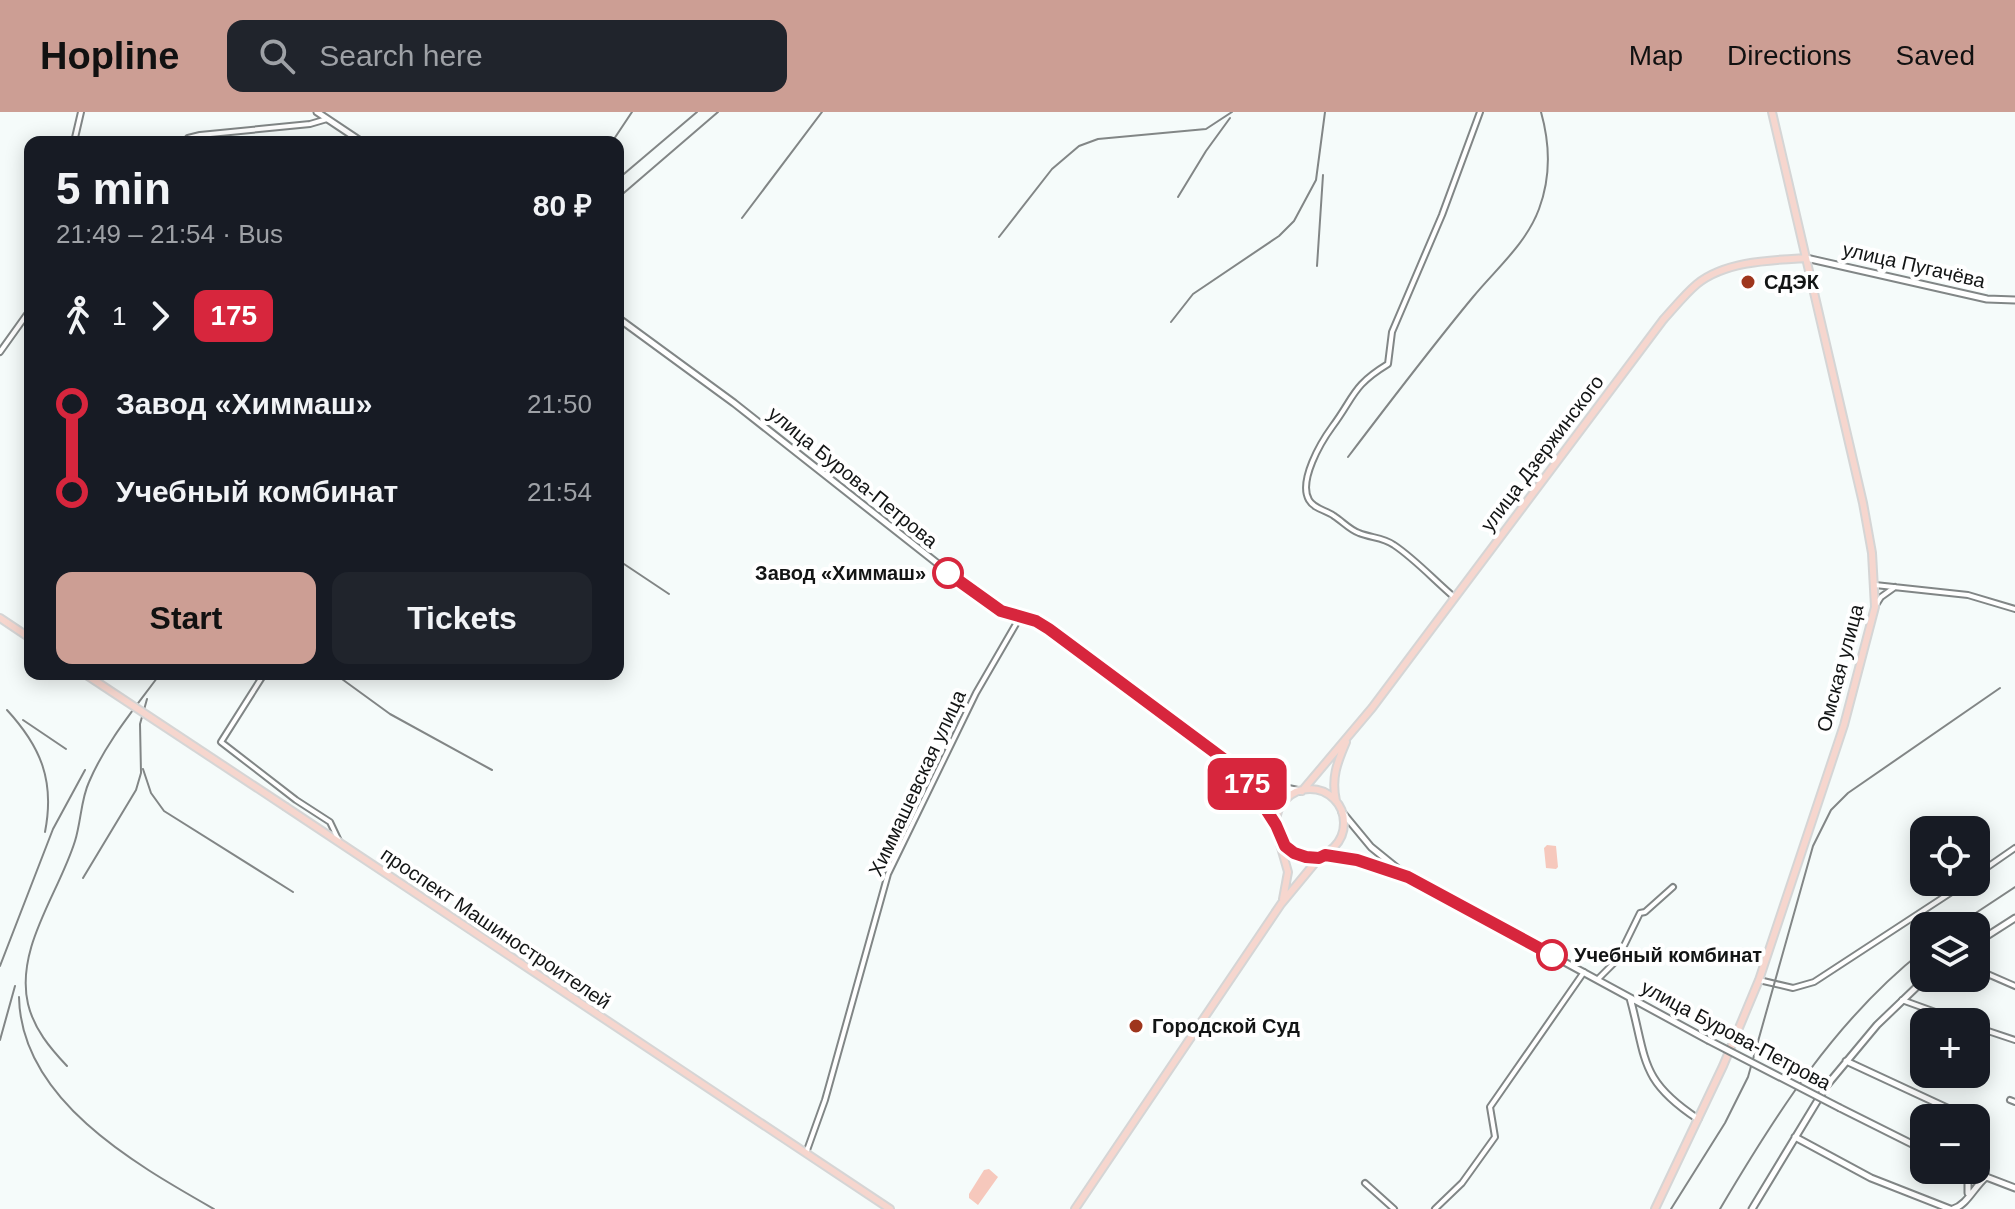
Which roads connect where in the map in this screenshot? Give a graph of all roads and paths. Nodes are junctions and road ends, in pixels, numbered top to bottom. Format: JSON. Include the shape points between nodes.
{"nodes":[{"id":1,"x":81,"y":112,"type":"edge"},
{"id":2,"x":317,"y":112,"type":"edge"},
{"id":3,"x":1480,"y":112,"type":"edge"},
{"id":4,"x":1772,"y":112,"type":"edge"},
{"id":5,"x":330,"y":121,"type":"junction"},
{"id":6,"x":75,"y":136,"type":"edge"},
{"id":7,"x":196,"y":136,"type":"edge"},
{"id":8,"x":353,"y":136,"type":"edge"},
{"id":9,"x":1806,"y":258,"type":"junction"},
{"id":10,"x":2015,"y":300,"type":"edge"},
{"id":11,"x":24,"y":318,"type":"edge"},
{"id":12,"x":624,"y":323,"type":"edge"},
{"id":13,"x":0,"y":352,"type":"edge"},
{"id":14,"x":1875,"y":585,"type":"junction"},
{"id":15,"x":1895,"y":587,"type":"junction"},
{"id":16,"x":1454,"y":597,"type":"junction"},
{"id":17,"x":1875,"y":607,"type":"junction"},
{"id":18,"x":2015,"y":609,"type":"edge"},
{"id":19,"x":1020,"y":617,"type":"junction"},
{"id":20,"x":0,"y":618,"type":"edge"},
{"id":21,"x":24,"y":634,"type":"edge"},
{"id":22,"x":94,"y":680,"type":"edge"},
{"id":23,"x":260,"y":680,"type":"edge"},
{"id":24,"x":1349,"y":735,"type":"junction"},
{"id":25,"x":1229,"y":763,"type":"junction"},
{"id":26,"x":1301,"y":791,"type":"junction"},
{"id":27,"x":1336,"y":801,"type":"junction"},
{"id":28,"x":1342,"y":812,"type":"junction"},
{"id":29,"x":1276,"y":825,"type":"junction"},
{"id":30,"x":1279,"y":836,"type":"junction"},
{"id":31,"x":339,"y":841,"type":"junction"},
{"id":32,"x":2015,"y":848,"type":"edge"},
{"id":33,"x":1322,"y":856,"type":"junction"},
{"id":34,"x":1990,"y":865,"type":"edge"},
{"id":35,"x":1408,"y":877,"type":"junction"},
{"id":36,"x":1673,"y":887,"type":"dead end"},
{"id":37,"x":1946,"y":896,"type":"edge"},
{"id":38,"x":1281,"y":904,"type":"junction"},
{"id":39,"x":2015,"y":918,"type":"edge"},
{"id":40,"x":1990,"y":934,"type":"edge"},
{"id":41,"x":1584,"y":972,"type":"junction"},
{"id":42,"x":1990,"y":975,"type":"edge"},
{"id":43,"x":1598,"y":979,"type":"junction"},
{"id":44,"x":1759,"y":980,"type":"junction"},
{"id":45,"x":2015,"y":986,"type":"edge"},
{"id":46,"x":1911,"y":992,"type":"edge"},
{"id":47,"x":1630,"y":997,"type":"junction"},
{"id":48,"x":1902,"y":1000,"type":"junction"},
{"id":49,"x":1646,"y":1005,"type":"junction"},
{"id":50,"x":1924,"y":1008,"type":"edge"},
{"id":51,"x":1636,"y":1020,"type":"junction"},
{"id":52,"x":1990,"y":1032,"type":"edge"},
{"id":53,"x":2015,"y":1040,"type":"edge"},
{"id":54,"x":1846,"y":1061,"type":"junction"},
{"id":55,"x":1939,"y":1104,"type":"edge"},
{"id":56,"x":1698,"y":1119,"type":"junction"},
{"id":57,"x":1795,"y":1137,"type":"junction"},
{"id":58,"x":1910,"y":1143,"type":"edge"},
{"id":59,"x":806,"y":1153,"type":"junction"},
{"id":60,"x":1990,"y":1178,"type":"edge"},
{"id":61,"x":1365,"y":1183,"type":"dead end"},
{"id":62,"x":1968,"y":1184,"type":"edge"},
{"id":63,"x":1979,"y":1184,"type":"edge"},
{"id":64,"x":2015,"y":1188,"type":"edge"},
{"id":65,"x":1968,"y":1194,"type":"junction"},
{"id":66,"x":1955,"y":1208,"type":"edge"},
{"id":67,"x":890,"y":1209,"type":"edge"},
{"id":68,"x":1075,"y":1209,"type":"edge"},
{"id":69,"x":1394,"y":1209,"type":"edge"},
{"id":70,"x":1435,"y":1209,"type":"edge"},
{"id":71,"x":1655,"y":1209,"type":"edge"},
{"id":72,"x":1752,"y":1209,"type":"edge"}],
"edges":[{"from":1,"to":6,"type":"street"},
{"from":2,"to":5,"type":"main road"},
{"from":3,"to":16,"type":"street","via":[[1392,332],[1388,364],[1355,390],[1322,439],[1305,488],[1318,508],[1360,534],[1394,545]]},
{"from":4,"to":9,"type":"main road","name":"Омская улица"},
{"from":5,"to":7,"type":"street"},
{"from":5,"to":8,"type":"main road"},
{"from":9,"to":10,"type":"main road","name":"улица Пугачёва","via":[[1987,299]]},
{"from":9,"to":14,"type":"main road","name":"Омская улица","via":[[1863,503]]},
{"from":9,"to":16,"type":"main road","name":"улица Дзержинского","via":[[1734,267],[1698,283],[1663,320]]},
{"from":11,"to":13,"type":"street"},
{"from":12,"to":19,"type":"main road","name":"улица Бурова-Петрова","via":[[971,591]]},
{"from":14,"to":15,"type":"street"},
{"from":14,"to":17,"type":"main road","name":"Омская улица"},
{"from":15,"to":17,"type":"street"},
{"from":15,"to":18,"type":"street","via":[[1968,595]]},
{"from":16,"to":24,"type":"main road","name":"улица Дзержинского"},
{"from":17,"to":44,"type":"main road","name":"Омская улица","via":[[1843,726]]},
{"from":19,"to":25,"type":"main road","name":"улица Бурова-Петрова","via":[[1049,629]]},
{"from":19,"to":59,"type":"street","name":"Химмашевская улица","via":[[976,693],[888,874]]},
{"from":20,"to":21,"type":"main road"},
{"from":22,"to":31,"type":"main road","name":"проспект Машиностроителей","bridge":true},
{"from":23,"to":31,"type":"street","via":[[221,742],[330,822]]},
{"from":24,"to":26,"type":"main road","name":"улица Дзержинского"},
{"from":24,"to":27,"type":"main road","name":"улица Дзержинского","via":[[1335,768]]},
{"from":25,"to":26,"type":"main road","name":"улица Бурова-Петрова","via":[[1268,784]]},
{"from":25,"to":29,"type":"main road","name":"улица Бурова-Петрова"},
{"from":26,"to":27,"type":"main road","via":[[1316,790]]},
{"from":26,"to":29,"type":"main road","via":[[1283,802]]},
{"from":27,"to":28,"type":"main road"},
{"from":28,"to":33,"type":"main road","via":[[1341,838]]},
{"from":28,"to":35,"type":"main road","name":"улица Бурова-Петрова","via":[[1371,847]]},
{"from":29,"to":30,"type":"main road"},
{"from":30,"to":33,"type":"main road","via":[[1294,853]]},
{"from":30,"to":38,"type":"main road","via":[[1288,872]]},
{"from":31,"to":59,"type":"main road","name":"проспект Машиностроителей"},
{"from":32,"to":34,"type":"street"},
{"from":33,"to":35,"type":"main road","name":"улица Бурова-Петрова","via":[[1357,860]]},
{"from":33,"to":38,"type":"main road"},
{"from":35,"to":41,"type":"main road","name":"улица Бурова-Петрова"},
{"from":36,"to":43,"type":"street","via":[[1640,913],[1617,960]]},
{"from":37,"to":44,"type":"street","via":[[1814,982],[1793,988]]},
{"from":38,"to":68,"type":"main road"},
{"from":39,"to":40,"type":"main road"},
{"from":41,"to":43,"type":"main road","name":"улица Бурова-Петрова"},
{"from":41,"to":70,"type":"street","via":[[1490,1107],[1495,1137],[1462,1183]]},
{"from":42,"to":45,"type":"street"},
{"from":43,"to":47,"type":"main road","name":"улица Бурова-Петрова"},
{"from":44,"to":56,"type":"main road","name":"Омская улица"},
{"from":46,"to":48,"type":"main road"},
{"from":47,"to":49,"type":"main road","name":"улица Бурова-Петрова"},
{"from":47,"to":51,"type":"main road"},
{"from":48,"to":50,"type":"street"},
{"from":48,"to":54,"type":"main road"},
{"from":49,"to":51,"type":"main road"},
{"from":49,"to":58,"type":"main road","name":"улица Бурова-Петрова","bridge":true},
{"from":51,"to":56,"type":"main road","via":[[1653,1079]]},
{"from":52,"to":53,"type":"street"},
{"from":54,"to":55,"type":"main road"},
{"from":54,"to":57,"type":"main road"},
{"from":56,"to":71,"type":"main road","name":"Омская улица"},
{"from":57,"to":66,"type":"main road","via":[[1871,1178]]},
{"from":57,"to":72,"type":"main road"},
{"from":59,"to":67,"type":"main road","name":"проспект Машиностроителей"},
{"from":60,"to":64,"type":"main road"},
{"from":61,"to":69,"type":"street"},
{"from":62,"to":65,"type":"main road"},
{"from":63,"to":65,"type":"main road"},
{"from":65,"to":66,"type":"main road"}]}
